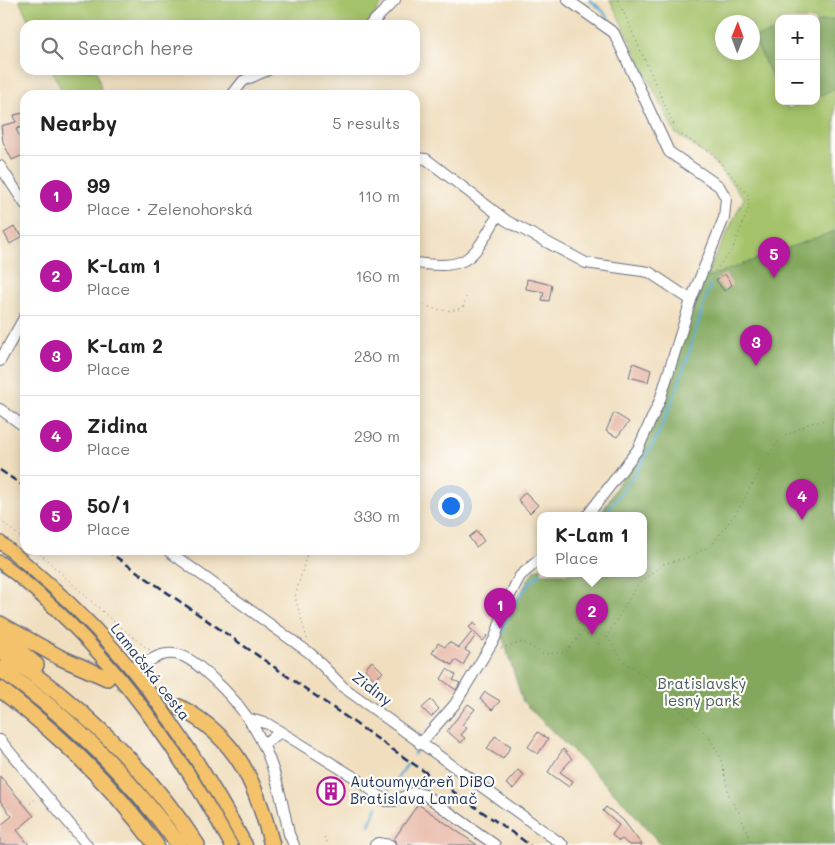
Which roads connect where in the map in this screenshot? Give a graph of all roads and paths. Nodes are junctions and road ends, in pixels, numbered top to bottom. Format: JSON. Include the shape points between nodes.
{"nodes":[{"id":1,"x":395,"y":0,"type":"edge"},
{"id":2,"x":568,"y":0,"type":"edge"},
{"id":3,"x":618,"y":0,"type":"edge"},
{"id":4,"x":375,"y":20,"type":"edge"},
{"id":5,"x":257,"y":75,"type":"edge"},
{"id":6,"x":236,"y":90,"type":"edge"},
{"id":7,"x":420,"y":159,"type":"edge"},
{"id":8,"x":0,"y":166,"type":"edge"},
{"id":9,"x":20,"y":196,"type":"edge"},
{"id":10,"x":498,"y":214,"type":"junction"},
{"id":11,"x":420,"y":264,"type":"edge"},
{"id":12,"x":708,"y":279,"type":"dead end"},
{"id":13,"x":466,"y":297,"type":"dead end"},
{"id":14,"x":691,"y":300,"type":"junction"},
{"id":15,"x":420,"y":303,"type":"edge"},
{"id":16,"x":20,"y":325,"type":"edge"},
{"id":17,"x":0,"y":361,"type":"edge"},
{"id":18,"x":0,"y":409,"type":"edge"},
{"id":19,"x":835,"y":418,"type":"edge"},
{"id":20,"x":20,"y":423,"type":"edge"},
{"id":21,"x":591,"y":512,"type":"edge"},
{"id":22,"x":0,"y":520,"type":"edge"},
{"id":23,"x":20,"y":537,"type":"edge"},
{"id":24,"x":0,"y":542,"type":"edge"},
{"id":25,"x":41,"y":555,"type":"edge"},
{"id":26,"x":174,"y":555,"type":"edge"},
{"id":27,"x":307,"y":555,"type":"edge"},
{"id":28,"x":537,"y":561,"type":"edge"},
{"id":29,"x":0,"y":562,"type":"edge"},
{"id":30,"x":647,"y":577,"type":"edge"},
{"id":31,"x":647,"y":577,"type":"edge"},
{"id":32,"x":0,"y":624,"type":"edge"},
{"id":33,"x":0,"y":635,"type":"edge"},
{"id":34,"x":607,"y":636,"type":"junction"},
{"id":35,"x":491,"y":644,"type":"junction"},
{"id":36,"x":0,"y":651,"type":"edge"},
{"id":37,"x":311,"y":654,"type":"junction"},
{"id":38,"x":158,"y":656,"type":"junction"},
{"id":39,"x":0,"y":669,"type":"edge"},
{"id":40,"x":133,"y":671,"type":"junction"},
{"id":41,"x":106,"y":678,"type":"tunnel mouth"},
{"id":42,"x":0,"y":689,"type":"edge"},
{"id":43,"x":54,"y":690,"type":"junction"},
{"id":44,"x":179,"y":707,"type":"tunnel mouth"},
{"id":45,"x":250,"y":719,"type":"junction"},
{"id":46,"x":281,"y":732,"type":"junction"},
{"id":47,"x":0,"y":740,"type":"edge"},
{"id":48,"x":264,"y":744,"type":"junction"},
{"id":49,"x":420,"y":744,"type":"junction"},
{"id":50,"x":40,"y":796,"type":"dead end"},
{"id":51,"x":26,"y":807,"type":"dead end"},
{"id":52,"x":324,"y":837,"type":"dead end"},
{"id":53,"x":87,"y":845,"type":"edge"},
{"id":54,"x":156,"y":845,"type":"edge"},
{"id":55,"x":179,"y":845,"type":"edge"},
{"id":56,"x":197,"y":845,"type":"edge"},
{"id":57,"x":231,"y":845,"type":"edge"},
{"id":58,"x":246,"y":845,"type":"edge"},
{"id":59,"x":272,"y":845,"type":"edge"},
{"id":60,"x":294,"y":845,"type":"edge"},
{"id":61,"x":329,"y":845,"type":"edge"},
{"id":62,"x":376,"y":845,"type":"edge"},
{"id":63,"x":390,"y":845,"type":"edge"},
{"id":64,"x":495,"y":845,"type":"edge"},
{"id":65,"x":563,"y":845,"type":"edge"},
{"id":66,"x":752,"y":845,"type":"edge"}],
"edges":[{"from":1,"to":4,"type":"street"},
{"from":2,"to":14,"type":"street","via":[[614,33],[669,152],[719,186],[726,198],[724,218]]},
{"from":3,"to":12,"type":"path","via":[[677,132],[713,154],[748,195],[749,208],[732,250]]},
{"from":5,"to":6,"type":"street","via":[[243,81]]},
{"from":7,"to":10,"type":"street","via":[[426,160]]},
{"from":8,"to":9,"type":"street"},
{"from":10,"to":11,"type":"street","via":[[478,248],[463,262],[442,267]]},
{"from":10,"to":14,"type":"street","via":[[586,263],[649,272]]},
{"from":13,"to":15,"type":"path","via":[[463,306],[454,312]]},
{"from":14,"to":21,"type":"street","via":[[660,400],[638,449]]},
{"from":16,"to":17,"type":"street"},
{"from":18,"to":20,"type":"street"},
{"from":19,"to":31,"type":"path","via":[[808,424],[783,437],[770,452],[740,507],[712,545],[690,558],[663,564]]},
{"from":22,"to":23,"type":"path"},
{"from":24,"to":40,"type":"main road","name":"Lamačská cesta","via":[[58,592]]},
{"from":25,"to":38,"type":"path","via":[[114,622]]},
{"from":26,"to":37,"type":"street","name":"Zidiny"},
{"from":27,"to":37,"type":"path","via":[[295,597]]},
{"from":28,"to":35,"type":"street","via":[[520,576]]},
{"from":29,"to":57,"type":"main road","name":"Lamačská cesta","via":[[73,626],[122,681],[161,731]]},
{"from":30,"to":34,"type":"path","via":[[638,584]]},
{"from":32,"to":41,"type":"highway","via":[[59,657]]},
{"from":33,"to":43,"type":"highway","via":[[46,674]]},
{"from":34,"to":35,"type":"path","via":[[598,644],[583,632],[566,652],[543,654],[523,642],[503,648]]},
{"from":34,"to":66,"type":"path","via":[[622,660],[647,677],[708,736],[720,756],[730,799],[740,812]]},
{"from":35,"to":49,"type":"street","via":[[455,704]]},
{"from":36,"to":43,"type":"highway"},
{"from":37,"to":49,"type":"street","name":"Zidiny","via":[[343,688]]},
{"from":38,"to":40,"type":"street"},
{"from":38,"to":45,"type":"street","via":[[186,657],[224,688]]},
{"from":39,"to":55,"type":"highway","via":[[60,714],[108,760]]},
{"from":40,"to":58,"type":"main road","name":"Lamačská cesta","via":[[198,763]]},
{"from":42,"to":54,"type":"highway","via":[[48,727],[97,774]]},
{"from":43,"to":56,"type":"highway","via":[[134,766]]},
{"from":44,"to":59,"type":"highway","via":[[212,727],[236,754],[258,794]]},
{"from":45,"to":46,"type":"street"},
{"from":45,"to":48,"type":"street"},
{"from":46,"to":48,"type":"street"},
{"from":46,"to":64,"type":"street","via":[[358,780],[385,801],[394,801],[414,792],[425,795]]},
{"from":47,"to":53,"type":"street"},
{"from":48,"to":60,"type":"street","via":[[278,781]]},
{"from":49,"to":65,"type":"street","name":"Zidiny"},
{"from":50,"to":51,"type":"path"},
{"from":52,"to":61,"type":"path"},
{"from":62,"to":63,"type":"street"}]}
